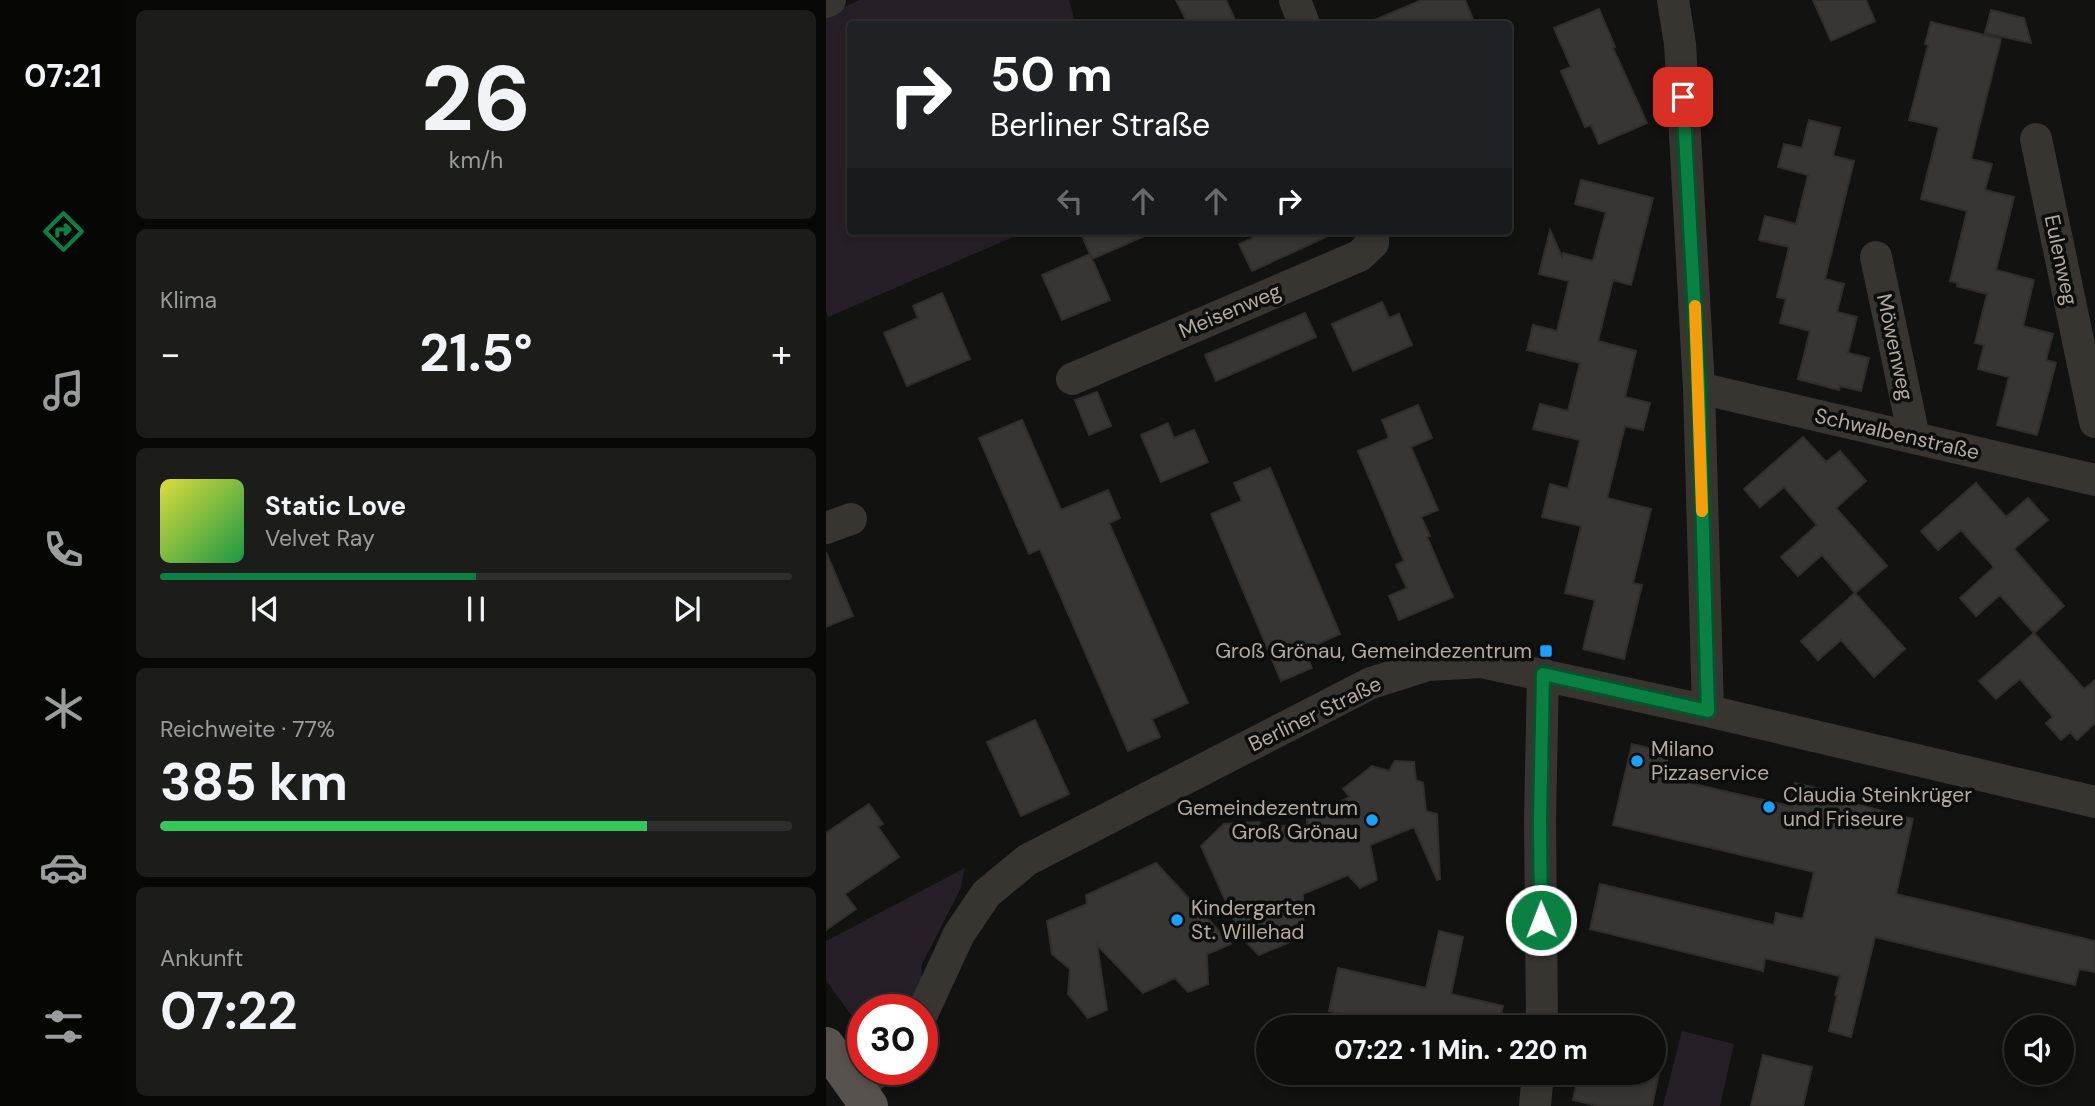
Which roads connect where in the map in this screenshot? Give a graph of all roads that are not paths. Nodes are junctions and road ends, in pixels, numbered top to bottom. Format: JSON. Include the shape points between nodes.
{"nodes":[{"id":1,"x":1295,"y":0,"type":"edge"},
{"id":2,"x":1673,"y":0,"type":"edge"},
{"id":3,"x":1303,"y":21,"type":"edge"},
{"id":4,"x":2036,"y":139,"type":"dead end"},
{"id":5,"x":1373,"y":235,"type":"edge"},
{"id":6,"x":1876,"y":257,"type":"dead end"},
{"id":7,"x":1072,"y":379,"type":"dead end"},
{"id":8,"x":1699,"y":388,"type":"junction"},
{"id":9,"x":2095,"y":422,"type":"edge"},
{"id":10,"x":1914,"y":437,"type":"junction"},
{"id":11,"x":2095,"y":480,"type":"edge"},
{"id":12,"x":1543,"y":674,"type":"junction"},
{"id":13,"x":1708,"y":711,"type":"junction"},
{"id":14,"x":2095,"y":802,"type":"edge"},
{"id":15,"x":931,"y":994,"type":"edge"},
{"id":16,"x":1542,"y":1015,"type":"edge"},
{"id":17,"x":826,"y":1046,"type":"edge"},
{"id":18,"x":1537,"y":1085,"type":"edge"},
{"id":19,"x":869,"y":1088,"type":"edge"},
{"id":20,"x":1535,"y":1106,"type":"edge"}],
"edges":[{"from":1,"to":3,"type":"street"},
{"from":2,"to":8,"type":"street","via":[[1680,44]]},
{"from":4,"to":9,"type":"street","name":"Eulenweg"},
{"from":5,"to":7,"type":"street","name":"Meisenweg","via":[[1373,243],[1359,256]]},
{"from":6,"to":10,"type":"street","name":"Möwenweg"},
{"from":8,"to":10,"type":"street","name":"Schwalbenstraße"},
{"from":8,"to":13,"type":"street"},
{"from":10,"to":11,"type":"street","name":"Schwalbenstraße"},
{"from":12,"to":13,"type":"street","name":"Berliner Straße"},
{"from":12,"to":15,"type":"street","name":"Berliner Straße","via":[[1482,662],[1461,663],[1428,665],[1371,683],[1027,860],[986,894],[959,934]]},
{"from":12,"to":16,"type":"street"},
{"from":13,"to":14,"type":"street","name":"Berliner Straße"},
{"from":17,"to":19,"type":"main road"},
{"from":18,"to":20,"type":"street"}]}
